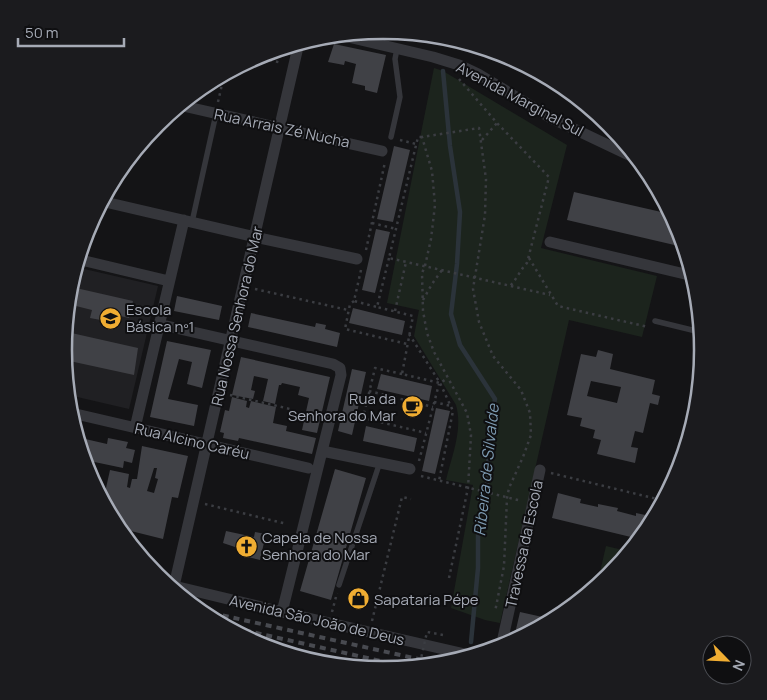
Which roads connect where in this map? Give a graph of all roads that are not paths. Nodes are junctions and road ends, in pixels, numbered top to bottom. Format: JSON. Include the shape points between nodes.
{"nodes":[{"id":1,"x":358,"y":39,"type":"edge"},
{"id":2,"x":397,"y":49,"type":"junction"},
{"id":3,"x":297,"y":51,"type":"edge"},
{"id":4,"x":189,"y":107,"type":"edge"},
{"id":5,"x":216,"y":114,"type":"junction"},
{"id":6,"x":280,"y":127,"type":"junction"},
{"id":7,"x":391,"y":137,"type":"road end"},
{"id":8,"x":624,"y":152,"type":"edge"},
{"id":9,"x":384,"y":156,"type":"road end"},
{"id":10,"x":109,"y":203,"type":"edge"},
{"id":11,"x":188,"y":221,"type":"junction"},
{"id":12,"x":255,"y":237,"type":"junction"},
{"id":13,"x":550,"y":242,"type":"dead end"},
{"id":14,"x":362,"y":259,"type":"road end"},
{"id":15,"x":86,"y":261,"type":"edge"},
{"id":16,"x":685,"y":274,"type":"edge"},
{"id":17,"x":169,"y":281,"type":"junction"},
{"id":18,"x":158,"y":324,"type":"junction"},
{"id":19,"x":654,"y":324,"type":"road end"},
{"id":20,"x":694,"y":331,"type":"edge"},
{"id":21,"x":231,"y":342,"type":"junction"},
{"id":22,"x":79,"y":415,"type":"edge"},
{"id":23,"x":135,"y":428,"type":"junction"},
{"id":24,"x":207,"y":444,"type":"junction"},
{"id":25,"x":322,"y":450,"type":"junction"},
{"id":26,"x":380,"y":462,"type":"junction"},
{"id":27,"x":308,"y":468,"type":"dead end"},
{"id":28,"x":413,"y":469,"type":"road end"},
{"id":29,"x":540,"y":470,"type":"road end"},
{"id":30,"x":173,"y":580,"type":"edge"},
{"id":31,"x":340,"y":585,"type":"road end"},
{"id":32,"x":182,"y":588,"type":"edge"},
{"id":33,"x":282,"y":612,"type":"junction"},
{"id":34,"x":503,"y":638,"type":"edge"},
{"id":35,"x":458,"y":652,"type":"edge"}],
"edges":[{"from":1,"to":2,"type":"street","name":"Avenida Marginal Sul"},
{"from":2,"to":7,"type":"lane","via":[[395,59],[400,97]]},
{"from":2,"to":8,"type":"street","name":"Avenida Marginal Sul","via":[[459,65],[551,118]]},
{"from":3,"to":6,"type":"street","name":"Rua Nossa Senhora do Mar"},
{"from":4,"to":5,"type":"street","name":"Rua Arrais Zé Nucha"},
{"from":5,"to":6,"type":"street","name":"Rua Arrais Zé Nucha"},
{"from":5,"to":11,"type":"lane"},
{"from":6,"to":9,"type":"street","name":"Rua Arrais Zé Nucha"},
{"from":6,"to":12,"type":"street","name":"Rua Nossa Senhora do Mar"},
{"from":10,"to":11,"type":"street"},
{"from":11,"to":12,"type":"street"},
{"from":11,"to":17,"type":"street"},
{"from":12,"to":14,"type":"street"},
{"from":12,"to":21,"type":"street","name":"Rua Nossa Senhora do Mar"},
{"from":13,"to":16,"type":"street"},
{"from":15,"to":17,"type":"street"},
{"from":17,"to":18,"type":"street"},
{"from":18,"to":21,"type":"street"},
{"from":18,"to":23,"type":"street"},
{"from":19,"to":20,"type":"lane"},
{"from":21,"to":24,"type":"street","name":"Rua Nossa Senhora do Mar"},
{"from":21,"to":25,"type":"street","via":[[340,368]]},
{"from":22,"to":23,"type":"street","name":"Rua Alcino Caréu"},
{"from":23,"to":24,"type":"street","name":"Rua Alcino Caréu"},
{"from":24,"to":27,"type":"street","name":"Rua Alcino Caréu"},
{"from":24,"to":30,"type":"street","name":"Rua Nossa Senhora do Mar"},
{"from":25,"to":26,"type":"street"},
{"from":25,"to":33,"type":"street"},
{"from":26,"to":28,"type":"street"},
{"from":26,"to":31,"type":"lane"},
{"from":29,"to":34,"type":"street","name":"Travessa da Escola"},
{"from":32,"to":33,"type":"street","name":"Avenida São João de Deus"},
{"from":33,"to":35,"type":"street","name":"Avenida São João de Deus"}]}
